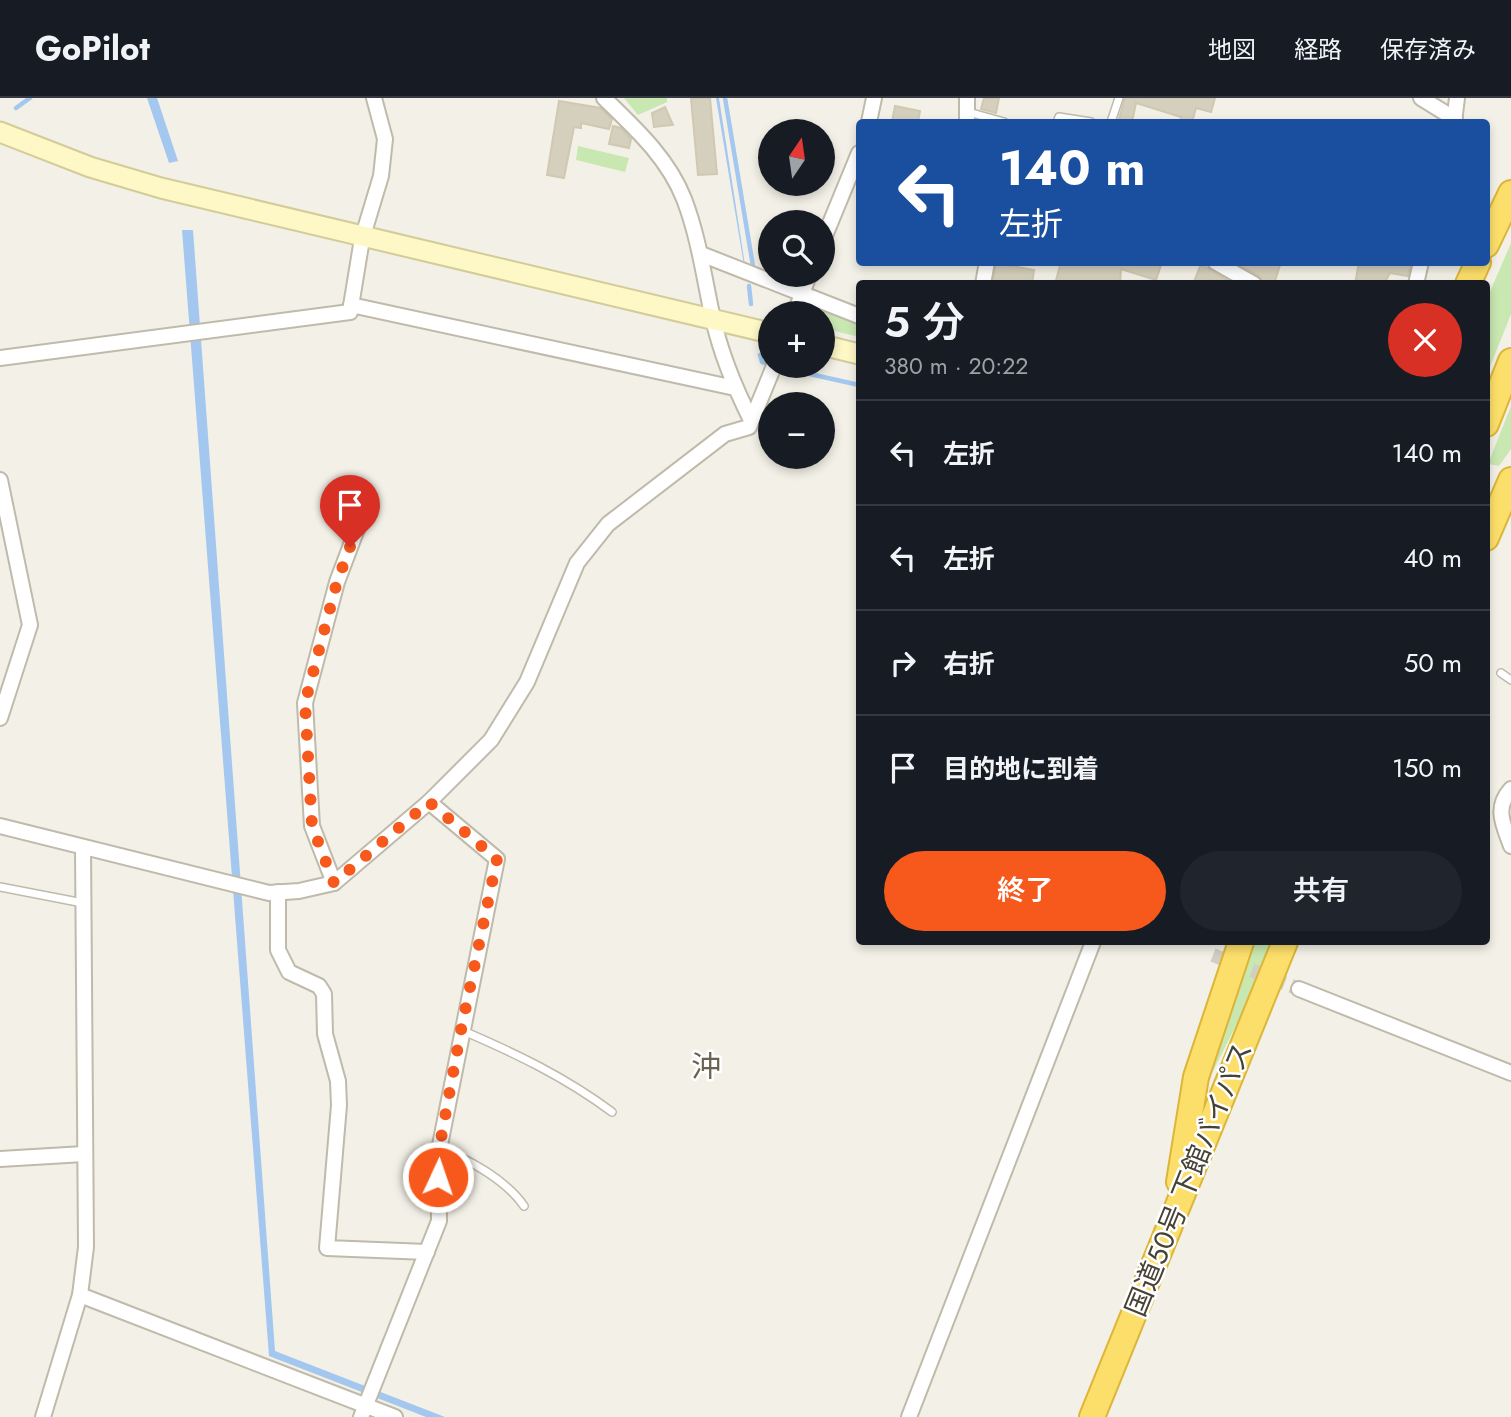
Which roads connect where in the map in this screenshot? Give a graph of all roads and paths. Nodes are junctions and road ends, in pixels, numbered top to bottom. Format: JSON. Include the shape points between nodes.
{"nodes":[{"id":1,"x":374,"y":98,"type":"edge"},
{"id":2,"x":604,"y":98,"type":"edge"},
{"id":3,"x":874,"y":98,"type":"edge"},
{"id":4,"x":1119,"y":98,"type":"edge"},
{"id":5,"x":1421,"y":98,"type":"edge"},
{"id":6,"x":1457,"y":98,"type":"edge"},
{"id":7,"x":967,"y":111,"type":"edge"},
{"id":8,"x":870,"y":119,"type":"edge"},
{"id":9,"x":994,"y":119,"type":"edge"},
{"id":10,"x":1112,"y":119,"type":"edge"},
{"id":11,"x":1452,"y":119,"type":"edge"},
{"id":12,"x":1455,"y":119,"type":"edge"},
{"id":13,"x":0,"y":132,"type":"edge"},
{"id":14,"x":856,"y":160,"type":"edge"},
{"id":15,"x":1511,"y":193,"type":"edge"},
{"id":16,"x":835,"y":211,"type":"edge"},
{"id":17,"x":1490,"y":237,"type":"edge"},
{"id":18,"x":362,"y":239,"type":"junction"},
{"id":19,"x":701,"y":254,"type":"junction"},
{"id":20,"x":1223,"y":266,"type":"edge"},
{"id":21,"x":1247,"y":280,"type":"edge"},
{"id":22,"x":805,"y":287,"type":"edge"},
{"id":23,"x":802,"y":294,"type":"junction"},
{"id":24,"x":799,"y":301,"type":"edge"},
{"id":25,"x":351,"y":305,"type":"junction"},
{"id":26,"x":856,"y":316,"type":"edge"},
{"id":27,"x":713,"y":321,"type":"junction"},
{"id":28,"x":758,"y":330,"type":"edge"},
{"id":29,"x":835,"y":348,"type":"edge"},
{"id":30,"x":856,"y":353,"type":"edge"},
{"id":31,"x":0,"y":358,"type":"edge"},
{"id":32,"x":1511,"y":361,"type":"edge"},
{"id":33,"x":769,"y":378,"type":"edge"},
{"id":34,"x":735,"y":388,"type":"junction"},
{"id":35,"x":1490,"y":414,"type":"edge"},
{"id":36,"x":751,"y":420,"type":"junction"},
{"id":37,"x":0,"y":480,"type":"edge"},
{"id":38,"x":1511,"y":481,"type":"edge"},
{"id":39,"x":1499,"y":503,"type":"edge"},
{"id":40,"x":1490,"y":527,"type":"edge"},
{"id":41,"x":357,"y":529,"type":"dead end"},
{"id":42,"x":1501,"y":673,"type":"dead end"},
{"id":43,"x":1511,"y":680,"type":"edge"},
{"id":44,"x":0,"y":718,"type":"edge"},
{"id":45,"x":1511,"y":789,"type":"edge"},
{"id":46,"x":429,"y":802,"type":"junction"},
{"id":47,"x":0,"y":826,"type":"edge"},
{"id":48,"x":1511,"y":846,"type":"edge"},
{"id":49,"x":83,"y":847,"type":"junction"},
{"id":50,"x":334,"y":883,"type":"junction"},
{"id":51,"x":0,"y":887,"type":"edge"},
{"id":52,"x":278,"y":892,"type":"junction"},
{"id":53,"x":83,"y":903,"type":"junction"},
{"id":54,"x":1092,"y":945,"type":"edge"},
{"id":55,"x":1240,"y":945,"type":"edge"},
{"id":56,"x":1284,"y":945,"type":"edge"},
{"id":57,"x":1299,"y":989,"type":"tunnel mouth"},
{"id":58,"x":461,"y":1030,"type":"junction"},
{"id":59,"x":1511,"y":1073,"type":"edge"},
{"id":60,"x":612,"y":1112,"type":"dead end"},
{"id":61,"x":439,"y":1148,"type":"junction"},
{"id":62,"x":84,"y":1154,"type":"junction"},
{"id":63,"x":0,"y":1158,"type":"edge"},
{"id":64,"x":524,"y":1206,"type":"dead end"},
{"id":65,"x":1175,"y":1214,"type":"junction"},
{"id":66,"x":427,"y":1252,"type":"junction"},
{"id":67,"x":80,"y":1295,"type":"junction"},
{"id":68,"x":363,"y":1411,"type":"edge"},
{"id":69,"x":43,"y":1417,"type":"edge"},
{"id":70,"x":395,"y":1417,"type":"edge"},
{"id":71,"x":909,"y":1417,"type":"edge"},
{"id":72,"x":1092,"y":1417,"type":"edge"}],
"edges":[{"from":1,"to":18,"type":"street","via":[[385,139],[381,176]]},
{"from":2,"to":19,"type":"street","via":[[651,144],[683,197]]},
{"from":3,"to":8,"type":"street"},
{"from":4,"to":10,"type":"lane"},
{"from":5,"to":11,"type":"street"},
{"from":6,"to":12,"type":"street"},
{"from":7,"to":9,"type":"lane"},
{"from":13,"to":18,"type":"street","via":[[161,188]]},
{"from":14,"to":16,"type":"street"},
{"from":15,"to":17,"type":"highway"},
{"from":18,"to":25,"type":"street"},
{"from":18,"to":27,"type":"street"},
{"from":19,"to":23,"type":"street"},
{"from":19,"to":27,"type":"street"},
{"from":20,"to":21,"type":"street"},
{"from":22,"to":23,"type":"street"},
{"from":23,"to":24,"type":"street"},
{"from":23,"to":26,"type":"street"},
{"from":25,"to":31,"type":"street","via":[[350,312]]},
{"from":25,"to":34,"type":"street"},
{"from":27,"to":28,"type":"street"},
{"from":27,"to":34,"type":"street"},
{"from":29,"to":30,"type":"street"},
{"from":32,"to":35,"type":"highway"},
{"from":33,"to":36,"type":"street"},
{"from":34,"to":36,"type":"street"},
{"from":36,"to":46,"type":"street","via":[[749,427],[724,434],[608,524],[578,563],[527,682],[491,740]]},
{"from":37,"to":44,"type":"street","via":[[30,625]]},
{"from":38,"to":39,"type":"highway"},
{"from":39,"to":40,"type":"highway"},
{"from":41,"to":50,"type":"street","via":[[337,582],[305,703],[312,826]]},
{"from":42,"to":43,"type":"lane"},
{"from":45,"to":48,"type":"street","via":[[1499,815]]},
{"from":46,"to":50,"type":"street"},
{"from":46,"to":58,"type":"street","via":[[497,859]]},
{"from":47,"to":49,"type":"street"},
{"from":49,"to":52,"type":"street"},
{"from":49,"to":53,"type":"street"},
{"from":50,"to":52,"type":"street"},
{"from":51,"to":53,"type":"lane"},
{"from":52,"to":66,"type":"street","via":[[278,950],[289,972],[319,986],[324,994],[325,1034],[338,1081],[327,1248]]},
{"from":53,"to":62,"type":"street"},
{"from":54,"to":71,"type":"street"},
{"from":55,"to":65,"type":"highway","via":[[1196,1077]]},
{"from":56,"to":65,"type":"highway","name":"国道50号 下館バイパス"},
{"from":57,"to":59,"type":"street"},
{"from":58,"to":60,"type":"lane","via":[[578,1086]]},
{"from":58,"to":61,"type":"street"},
{"from":61,"to":64,"type":"lane","via":[[515,1192]]},
{"from":61,"to":66,"type":"street","via":[[439,1221]]},
{"from":62,"to":63,"type":"street"},
{"from":62,"to":67,"type":"street","via":[[86,1247]]},
{"from":65,"to":72,"type":"highway","name":"国道50号 下館バイパス"},
{"from":66,"to":68,"type":"street"},
{"from":67,"to":68,"type":"street"},
{"from":67,"to":69,"type":"street"},
{"from":68,"to":70,"type":"street"}]}
